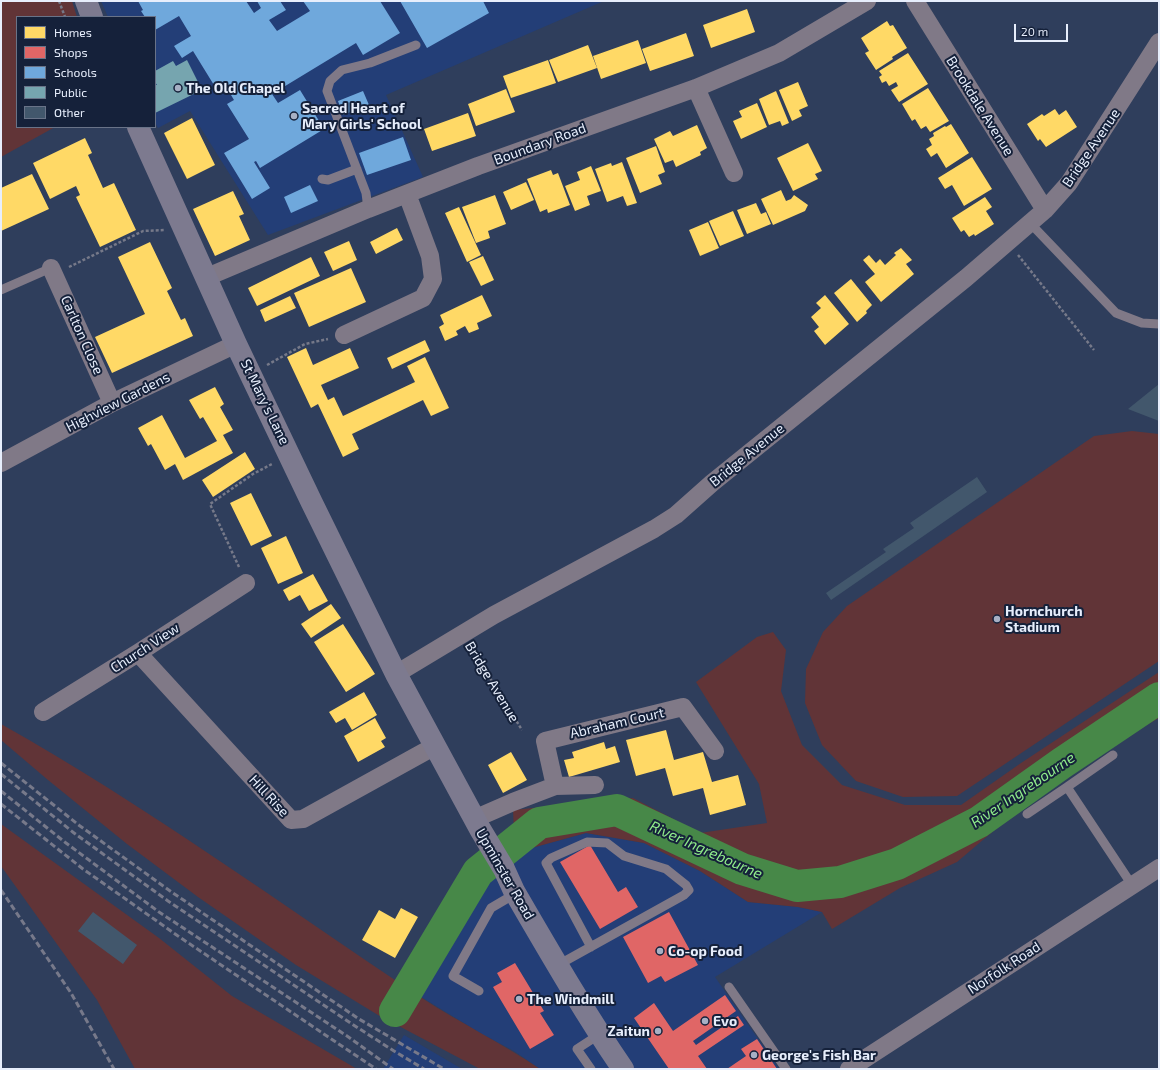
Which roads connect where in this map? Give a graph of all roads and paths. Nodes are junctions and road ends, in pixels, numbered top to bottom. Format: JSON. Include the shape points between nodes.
{"nodes":[{"id":1,"x":59,"y":1,"type":"edge"},
{"id":2,"x":86,"y":1,"type":"edge"},
{"id":3,"x":867,"y":1,"type":"edge"},
{"id":4,"x":915,"y":1,"type":"edge"},
{"id":5,"x":65,"y":16,"type":"edge"},
{"id":6,"x":92,"y":16,"type":"edge"},
{"id":7,"x":1159,"y":42,"type":"edge"},
{"id":8,"x":416,"y":45,"type":"dead end"},
{"id":9,"x":696,"y":88,"type":"junction"},
{"id":10,"x":138,"y":128,"type":"edge"},
{"id":11,"x":357,"y":169,"type":"junction"},
{"id":12,"x":734,"y":173,"type":"dead end"},
{"id":13,"x":322,"y":179,"type":"dead end"},
{"id":14,"x":407,"y":194,"type":"junction"},
{"id":15,"x":368,"y":209,"type":"junction"},
{"id":16,"x":1045,"y":210,"type":"junction"},
{"id":17,"x":1030,"y":223,"type":"junction"},
{"id":18,"x":184,"y":228,"type":"junction"},
{"id":19,"x":1008,"y":242,"type":"junction"},
{"id":20,"x":53,"y":270,"type":"junction"},
{"id":21,"x":207,"y":277,"type":"junction"},
{"id":22,"x":1,"y":290,"type":"edge"},
{"id":23,"x":1159,"y":324,"type":"edge"},
{"id":24,"x":344,"y":335,"type":"joint"},
{"id":25,"x":236,"y":344,"type":"junction"},
{"id":26,"x":1094,"y":350,"type":"dead end"},
{"id":27,"x":252,"y":375,"type":"junction"},
{"id":28,"x":112,"y":403,"type":"junction"},
{"id":29,"x":290,"y":455,"type":"junction"},
{"id":30,"x":1,"y":463,"type":"edge"},
{"id":31,"x":246,"y":583,"type":"joint"},
{"id":32,"x":462,"y":633,"type":"junction"},
{"id":33,"x":138,"y":653,"type":"junction"},
{"id":34,"x":396,"y":674,"type":"junction"},
{"id":35,"x":43,"y":712,"type":"dead end"},
{"id":36,"x":522,"y":730,"type":"dead end"},
{"id":37,"x":435,"y":746,"type":"junction"},
{"id":38,"x":715,"y":751,"type":"dead end"},
{"id":39,"x":1113,"y":756,"type":"dead end"},
{"id":40,"x":595,"y":785,"type":"dead end"},
{"id":41,"x":555,"y":786,"type":"junction"},
{"id":42,"x":1067,"y":787,"type":"junction"},
{"id":43,"x":1027,"y":814,"type":"dead end"},
{"id":44,"x":474,"y":819,"type":"junction"},
{"id":45,"x":1159,"y":868,"type":"edge"},
{"id":46,"x":1132,"y":885,"type":"junction"},
{"id":47,"x":514,"y":891,"type":"junction"},
{"id":48,"x":591,"y":947,"type":"junction"},
{"id":49,"x":558,"y":965,"type":"junction"},
{"id":50,"x":729,"y":987,"type":"dead end"},
{"id":51,"x":479,"y":991,"type":"dead end"},
{"id":52,"x":600,"y":1034,"type":"junction"},
{"id":53,"x":591,"y":1069,"type":"edge"},
{"id":54,"x":623,"y":1069,"type":"edge"},
{"id":55,"x":786,"y":1069,"type":"edge"},
{"id":56,"x":849,"y":1069,"type":"edge"}],
"edges":[{"from":1,"to":5,"type":"path"},
{"from":2,"to":6,"type":"main road"},
{"from":3,"to":9,"type":"street","name":"Boundary Road","via":[[779,53]]},
{"from":4,"to":16,"type":"street","name":"Brookdale Avenue"},
{"from":7,"to":16,"type":"street","name":"Bridge Avenue","via":[[1069,183]]},
{"from":8,"to":11,"type":"lane","via":[[370,63],[342,70],[330,81],[327,91]]},
{"from":9,"to":12,"type":"street"},
{"from":9,"to":14,"type":"street","name":"Boundary Road"},
{"from":10,"to":18,"type":"main road","name":"St Mary's Lane"},
{"from":11,"to":13,"type":"lane","via":[[328,180]]},
{"from":11,"to":15,"type":"lane","via":[[366,193]]},
{"from":14,"to":15,"type":"street","name":"Boundary Road"},
{"from":14,"to":24,"type":"street","via":[[430,256],[433,279],[422,298]]},
{"from":15,"to":21,"type":"street","name":"Boundary Road"},
{"from":16,"to":17,"type":"street","name":"Bridge Avenue"},
{"from":17,"to":19,"type":"street","name":"Bridge Avenue"},
{"from":17,"to":23,"type":"lane","via":[[1116,313],[1142,323]]},
{"from":18,"to":20,"type":"path","via":[[143,232]]},
{"from":18,"to":21,"type":"main road","name":"St Mary's Lane"},
{"from":19,"to":26,"type":"path"},
{"from":19,"to":32,"type":"street","name":"Bridge Avenue","via":[[676,515]]},
{"from":20,"to":22,"type":"lane"},
{"from":20,"to":28,"type":"street","name":"Carlton Close"},
{"from":21,"to":25,"type":"main road","name":"St Mary's Lane"},
{"from":24,"to":27,"type":"path","via":[[305,344]]},
{"from":25,"to":27,"type":"main road","name":"St Mary's Lane"},
{"from":25,"to":28,"type":"street","name":"Highview Gardens"},
{"from":27,"to":29,"type":"main road","name":"St Mary's Lane"},
{"from":28,"to":30,"type":"street","name":"Highview Gardens"},
{"from":29,"to":31,"type":"path","via":[[253,474],[210,504]]},
{"from":29,"to":34,"type":"main road","name":"St Mary's Lane"},
{"from":31,"to":33,"type":"street","name":"Church View"},
{"from":32,"to":34,"type":"street","name":"Bridge Avenue"},
{"from":32,"to":36,"type":"path","name":"Bridge Avenue"},
{"from":33,"to":35,"type":"street","name":"Church View"},
{"from":33,"to":37,"type":"street","name":"Hill Rise","via":[[291,820],[303,819]]},
{"from":34,"to":37,"type":"main road","name":"Upminster Road"},
{"from":37,"to":44,"type":"main road","name":"Upminster Road"},
{"from":38,"to":41,"type":"street","name":"Abraham Court","via":[[684,707],[545,741]]},
{"from":39,"to":42,"type":"lane"},
{"from":40,"to":41,"type":"street"},
{"from":41,"to":44,"type":"street"},
{"from":42,"to":43,"type":"lane"},
{"from":42,"to":46,"type":"lane"},
{"from":44,"to":47,"type":"main road","name":"Upminster Road"},
{"from":45,"to":46,"type":"street","name":"Norfolk Road"},
{"from":46,"to":56,"type":"street","name":"Norfolk Road"},
{"from":47,"to":49,"type":"main road","name":"Upminster Road"},
{"from":47,"to":51,"type":"lane","via":[[508,898],[491,908],[453,976]]},
{"from":48,"to":48,"type":"lane","via":[[684,894],[688,890],[686,884],[666,869],[624,856],[607,843],[587,842],[551,858],[546,863]]},
{"from":48,"to":49,"type":"lane"},
{"from":49,"to":52,"type":"main road","name":"Upminster Road"},
{"from":50,"to":55,"type":"lane"},
{"from":52,"to":53,"type":"lane","via":[[577,1049]]},
{"from":52,"to":54,"type":"main road","name":"Upminster Road"}]}
